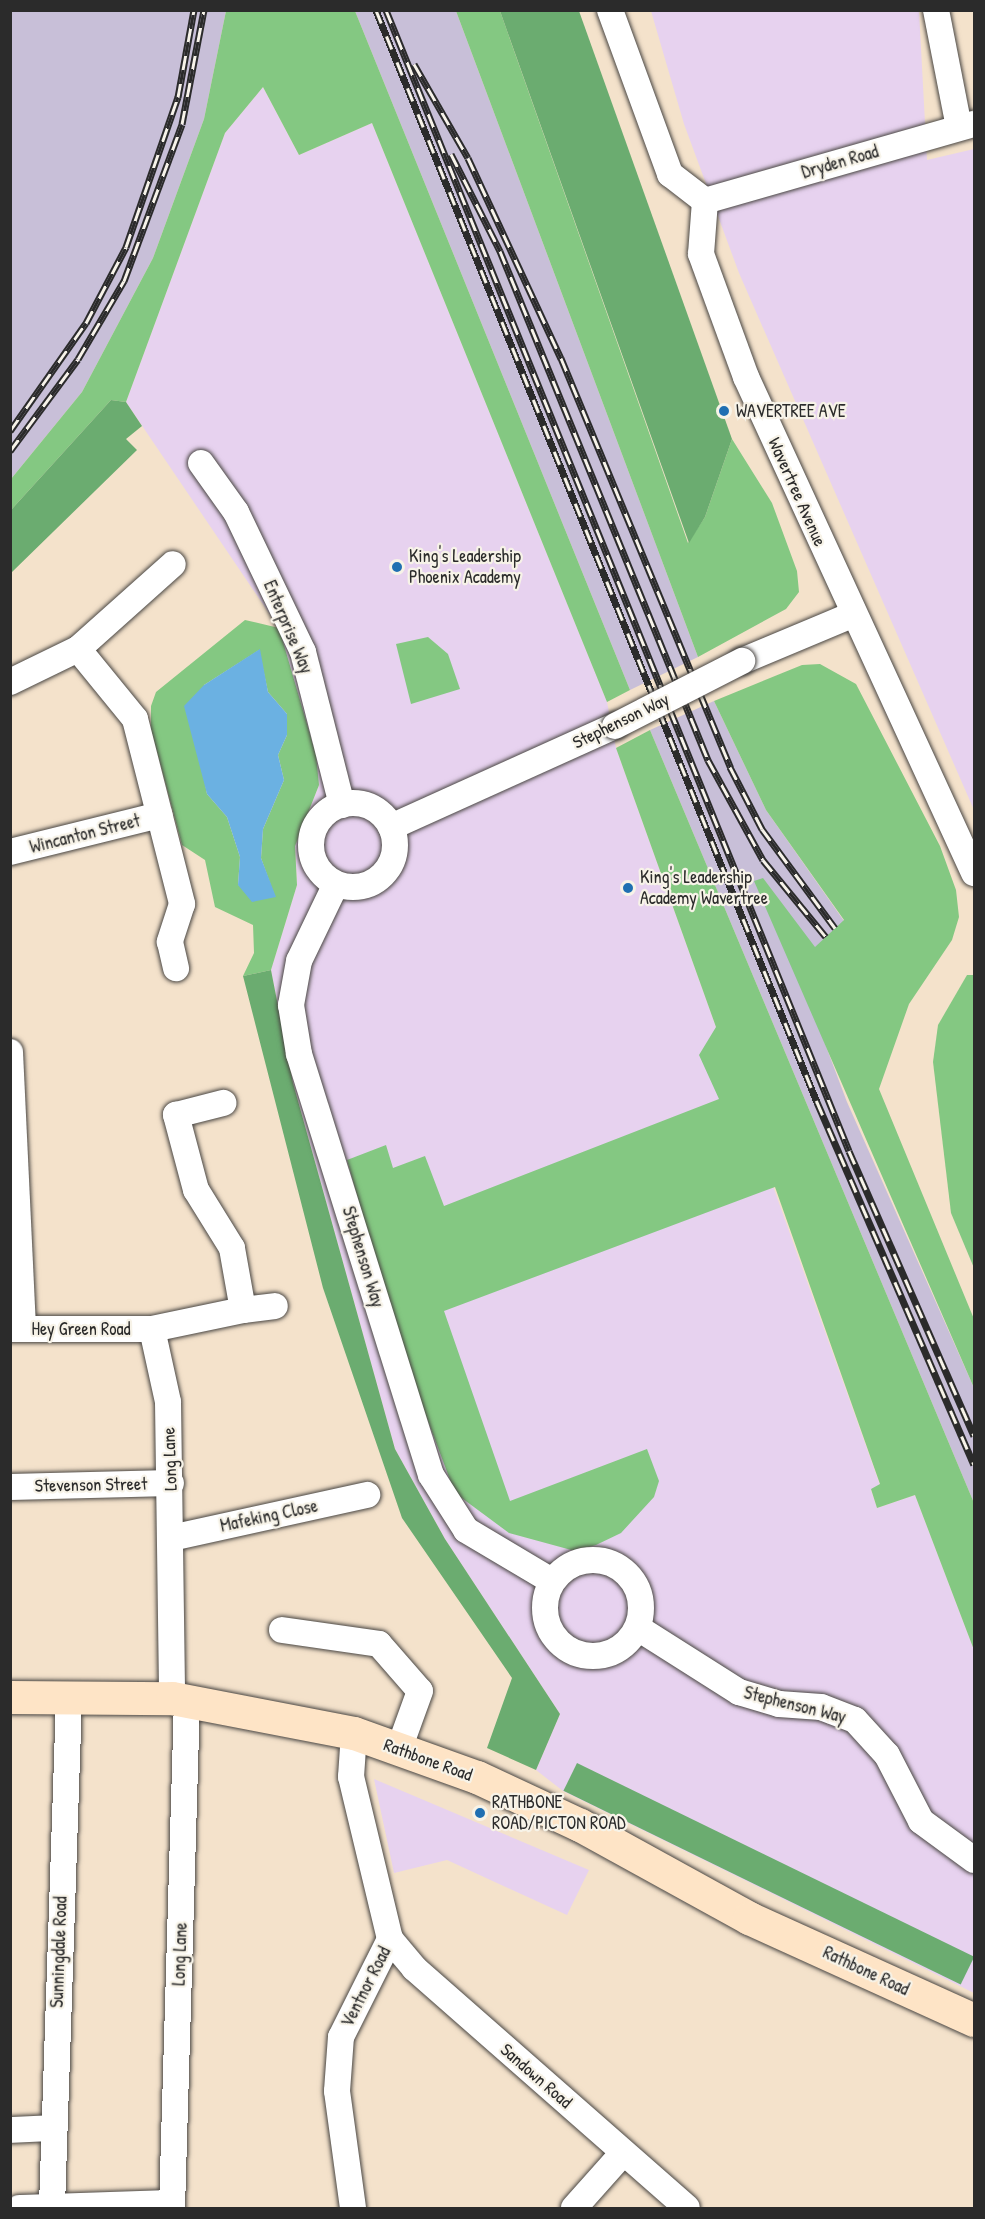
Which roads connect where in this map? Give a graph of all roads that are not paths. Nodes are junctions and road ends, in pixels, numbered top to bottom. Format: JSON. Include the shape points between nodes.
{"nodes":[{"id":1,"x":610,"y":10,"type":"edge"},
{"id":2,"x":936,"y":10,"type":"edge"},
{"id":3,"x":967,"y":126,"type":"edge"},
{"id":4,"x":705,"y":201,"type":"junction"},
{"id":5,"x":201,"y":463,"type":"dead end"},
{"id":6,"x":173,"y":564,"type":"dead end"},
{"id":7,"x":852,"y":615,"type":"junction"},
{"id":8,"x":78,"y":649,"type":"junction"},
{"id":9,"x":10,"y":682,"type":"edge"},
{"id":10,"x":342,"y":805,"type":"junction"},
{"id":11,"x":159,"y":815,"type":"junction"},
{"id":12,"x":391,"y":827,"type":"junction"},
{"id":13,"x":10,"y":852,"type":"edge"},
{"id":14,"x":975,"y":873,"type":"edge"},
{"id":15,"x":336,"y":884,"type":"junction"},
{"id":16,"x":176,"y":968,"type":"dead end"},
{"id":17,"x":10,"y":1052,"type":"edge"},
{"id":18,"x":224,"y":1103,"type":"dead end"},
{"id":19,"x":275,"y":1306,"type":"dead end"},
{"id":20,"x":243,"y":1310,"type":"junction"},
{"id":21,"x":17,"y":1329,"type":"edge"},
{"id":22,"x":152,"y":1329,"type":"junction"},
{"id":23,"x":171,"y":1483,"type":"junction"},
{"id":24,"x":10,"y":1487,"type":"edge"},
{"id":25,"x":368,"y":1495,"type":"dead end"},
{"id":26,"x":171,"y":1538,"type":"junction"},
{"id":27,"x":552,"y":1581,"type":"junction"},
{"id":28,"x":638,"y":1628,"type":"junction"},
{"id":29,"x":282,"y":1630,"type":"dead end"},
{"id":30,"x":10,"y":1697,"type":"edge"},
{"id":31,"x":69,"y":1698,"type":"junction"},
{"id":32,"x":180,"y":1699,"type":"junction"},
{"id":33,"x":354,"y":1733,"type":"junction"},
{"id":34,"x":399,"y":1749,"type":"junction"},
{"id":35,"x":975,"y":1860,"type":"edge"},
{"id":36,"x":390,"y":1939,"type":"junction"},
{"id":37,"x":975,"y":2020,"type":"edge"},
{"id":38,"x":53,"y":2128,"type":"junction"},
{"id":39,"x":10,"y":2130,"type":"edge"},
{"id":40,"x":623,"y":2153,"type":"junction"},
{"id":41,"x":52,"y":2206,"type":"junction"},
{"id":42,"x":172,"y":2206,"type":"edge"},
{"id":43,"x":19,"y":2208,"type":"edge"},
{"id":44,"x":353,"y":2208,"type":"edge"},
{"id":45,"x":574,"y":2208,"type":"edge"},
{"id":46,"x":687,"y":2208,"type":"edge"}],
"edges":[{"from":1,"to":4,"type":"street","via":[[670,174]]},
{"from":2,"to":3,"type":"street"},
{"from":3,"to":4,"type":"street","name":"Dryden Road"},
{"from":4,"to":7,"type":"street","name":"Wavertree Avenue","via":[[701,254],[746,377]]},
{"from":5,"to":10,"type":"street","name":"Enterprise Way","via":[[236,512],[303,652]]},
{"from":6,"to":8,"type":"street"},
{"from":7,"to":12,"type":"street","name":"Stephenson Way","bridge":true,"via":[[742,661],[615,726]]},
{"from":7,"to":14,"type":"street","name":"Wavertree Avenue"},
{"from":8,"to":9,"type":"street"},
{"from":8,"to":11,"type":"street","name":"Wincanton Street","via":[[135,719]]},
{"from":10,"to":12,"type":"street","via":[[364,804]]},
{"from":10,"to":15,"type":"street","via":[[320,818],[310,849],[324,876]]},
{"from":11,"to":13,"type":"street","name":"Wincanton Street"},
{"from":11,"to":16,"type":"street","name":"Wincanton Street","via":[[182,904],[170,942]]},
{"from":12,"to":15,"type":"street","via":[[395,847],[384,874],[360,887]]},
{"from":15,"to":27,"type":"street","name":"Stephenson Way","via":[[299,961],[291,1005],[299,1054],[431,1475],[466,1530]]},
{"from":17,"to":21,"type":"street"},
{"from":18,"to":20,"type":"street","via":[[166,1117],[196,1190],[232,1248]]},
{"from":19,"to":20,"type":"street","name":"Hey Green Road"},
{"from":20,"to":22,"type":"street","name":"Hey Green Road"},
{"from":21,"to":22,"type":"street","name":"Hey Green Road"},
{"from":22,"to":23,"type":"street","name":"Long Lane","via":[[168,1402]]},
{"from":23,"to":24,"type":"street","name":"Stevenson Street"},
{"from":23,"to":26,"type":"street","name":"Long Lane"},
{"from":25,"to":26,"type":"street","name":"Mafeking Close"},
{"from":26,"to":32,"type":"street","name":"Long Lane"},
{"from":27,"to":28,"type":"street","via":[[579,1561],[595,1559],[620,1567],[640,1594]]},
{"from":27,"to":28,"type":"street","via":[[544,1610],[548,1627],[571,1651],[604,1655],[620,1649]]},
{"from":28,"to":35,"type":"street","name":"Stephenson Way","via":[[739,1692],[855,1720],[886,1755],[921,1821]]},
{"from":29,"to":34,"type":"street","via":[[379,1644],[420,1691]]},
{"from":30,"to":31,"type":"main road","name":"Rathbone Road"},
{"from":31,"to":32,"type":"main road","name":"Rathbone Road"},
{"from":31,"to":38,"type":"street","name":"Sunningdale Road"},
{"from":32,"to":33,"type":"main road","name":"Rathbone Road"},
{"from":32,"to":42,"type":"street","name":"Long Lane"},
{"from":33,"to":34,"type":"main road","name":"Rathbone Road"},
{"from":33,"to":36,"type":"street","name":"Ventnor Road","via":[[351,1777]]},
{"from":34,"to":37,"type":"main road","name":"Rathbone Road","via":[[477,1777],[580,1825],[749,1917]]},
{"from":36,"to":40,"type":"street","name":"Sandown Road","via":[[414,1968]]},
{"from":36,"to":44,"type":"street","name":"Ventnor Road","via":[[341,2037],[338,2091]]},
{"from":38,"to":39,"type":"street"},
{"from":38,"to":41,"type":"street","name":"Sunningdale Road"},
{"from":40,"to":45,"type":"street"},
{"from":40,"to":46,"type":"street","name":"Sandown Road"},
{"from":41,"to":42,"type":"street"},
{"from":41,"to":43,"type":"street"}]}
